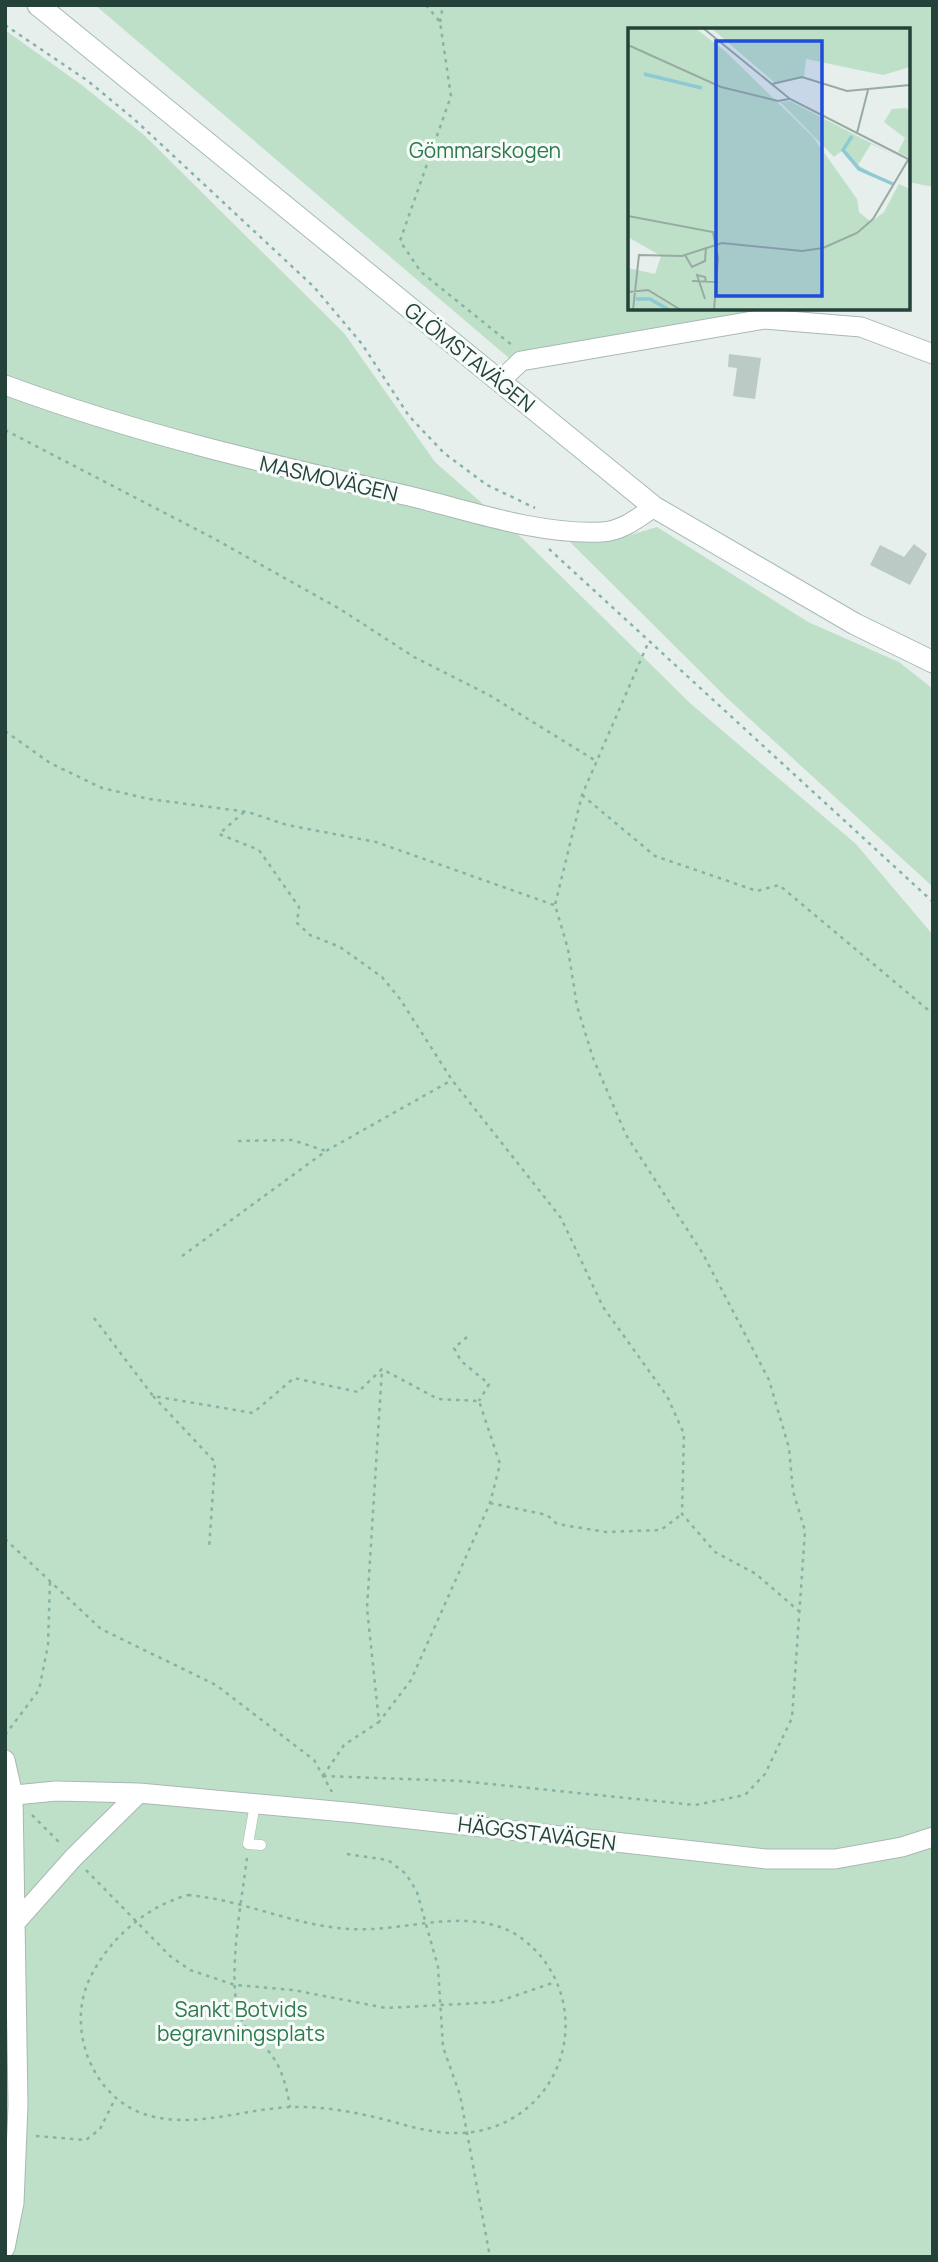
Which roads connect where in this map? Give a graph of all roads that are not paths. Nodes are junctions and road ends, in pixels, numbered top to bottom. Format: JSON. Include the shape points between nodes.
{"nodes":[{"id":1,"x":38,"y":5,"type":"edge"},
{"id":2,"x":933,"y":354,"type":"edge"},
{"id":3,"x":500,"y":381,"type":"junction"},
{"id":4,"x":5,"y":385,"type":"edge"},
{"id":5,"x":654,"y":507,"type":"junction"},
{"id":6,"x":933,"y":662,"type":"edge"},
{"id":7,"x":5,"y":1760,"type":"edge"},
{"id":8,"x":139,"y":1793,"type":"junction"},
{"id":9,"x":9,"y":1796,"type":"edge"},
{"id":10,"x":255,"y":1804,"type":"junction"},
{"id":11,"x":933,"y":1837,"type":"edge"},
{"id":12,"x":261,"y":1845,"type":"dead end"},
{"id":13,"x":16,"y":1922,"type":"junction"},
{"id":14,"x":10,"y":2132,"type":"edge"},
{"id":15,"x":5,"y":2248,"type":"edge"}],
"edges":[{"from":1,"to":3,"type":"main road","name":"GLÖMSTAVÄGEN"},
{"from":2,"to":3,"type":"street","via":[[861,327],[764,319],[521,361]]},
{"from":3,"to":5,"type":"main road","name":"GLÖMSTAVÄGEN"},
{"from":4,"to":5,"type":"street","name":"MASMOVÄGEN","via":[[141,432],[232,456],[545,527],[603,532],[632,523]]},
{"from":5,"to":6,"type":"main road","name":"GLÖMSTAVÄGEN","via":[[855,624]]},
{"from":7,"to":9,"type":"street"},
{"from":8,"to":9,"type":"street","name":"HÄGGSTAVÄGEN","via":[[56,1791]]},
{"from":8,"to":10,"type":"street","name":"HÄGGSTAVÄGEN"},
{"from":8,"to":13,"type":"street"},
{"from":9,"to":13,"type":"street"},
{"from":10,"to":11,"type":"street","name":"HÄGGSTAVÄGEN","via":[[766,1859],[835,1859]]},
{"from":10,"to":12,"type":"lane","via":[[248,1844]]},
{"from":13,"to":14,"type":"street"},
{"from":14,"to":15,"type":"street","via":[[13,2203]]}]}
